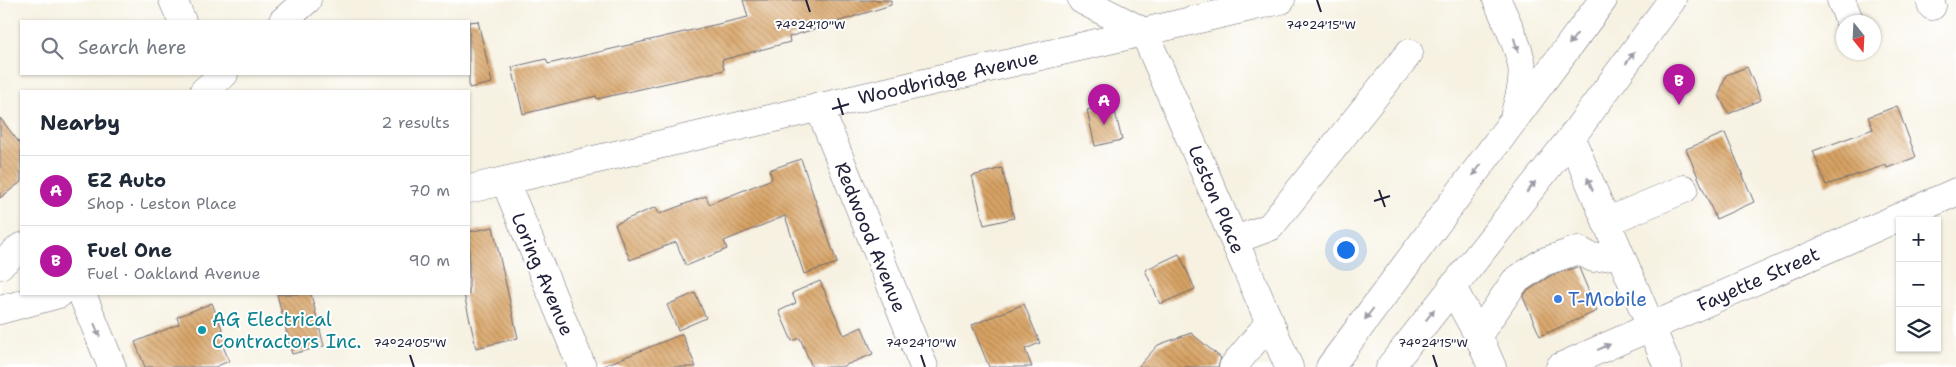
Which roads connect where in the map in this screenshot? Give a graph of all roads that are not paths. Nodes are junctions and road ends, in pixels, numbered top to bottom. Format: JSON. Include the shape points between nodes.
{"nodes":[{"id":1,"x":173,"y":0,"type":"edge"},
{"id":2,"x":307,"y":0,"type":"edge"},
{"id":3,"x":1082,"y":0,"type":"edge"},
{"id":4,"x":1281,"y":0,"type":"edge"},
{"id":5,"x":1497,"y":0,"type":"edge"},
{"id":6,"x":1603,"y":0,"type":"edge"},
{"id":7,"x":1672,"y":0,"type":"edge"},
{"id":8,"x":1841,"y":0,"type":"edge"},
{"id":9,"x":1847,"y":15,"type":"edge"},
{"id":10,"x":182,"y":20,"type":"edge"},
{"id":11,"x":284,"y":20,"type":"edge"},
{"id":12,"x":1144,"y":32,"type":"junction"},
{"id":13,"x":1409,"y":53,"type":"dead end"},
{"id":14,"x":819,"y":107,"type":"junction"},
{"id":15,"x":1513,"y":120,"type":"junction"},
{"id":16,"x":1570,"y":138,"type":"junction"},
{"id":17,"x":505,"y":181,"type":"junction"},
{"id":18,"x":470,"y":189,"type":"edge"},
{"id":19,"x":1684,"y":189,"type":"dead end"},
{"id":20,"x":1956,"y":192,"type":"edge"},
{"id":21,"x":1606,"y":222,"type":"junction"},
{"id":22,"x":1235,"y":240,"type":"junction"},
{"id":23,"x":20,"y":248,"type":"edge"},
{"id":24,"x":1619,"y":254,"type":"junction"},
{"id":25,"x":0,"y":265,"type":"edge"},
{"id":26,"x":1452,"y":287,"type":"junction"},
{"id":27,"x":55,"y":295,"type":"edge"},
{"id":28,"x":82,"y":295,"type":"edge"},
{"id":29,"x":0,"y":310,"type":"edge"},
{"id":30,"x":1270,"y":322,"type":"junction"},
{"id":31,"x":1650,"y":326,"type":"junction"},
{"id":32,"x":1478,"y":336,"type":"junction"},
{"id":33,"x":112,"y":367,"type":"edge"},
{"id":34,"x":582,"y":367,"type":"edge"},
{"id":35,"x":924,"y":367,"type":"edge"},
{"id":36,"x":1233,"y":367,"type":"edge"},
{"id":37,"x":1289,"y":367,"type":"edge"},
{"id":38,"x":1330,"y":367,"type":"edge"},
{"id":39,"x":1390,"y":367,"type":"edge"},
{"id":40,"x":1492,"y":367,"type":"edge"},
{"id":41,"x":1560,"y":367,"type":"edge"},
{"id":42,"x":1668,"y":367,"type":"edge"}],
"edges":[{"from":1,"to":10,"type":"main road"},
{"from":2,"to":11,"type":"main road"},
{"from":3,"to":12,"type":"main road"},
{"from":4,"to":12,"type":"main road","name":"Woodbridge Avenue"},
{"from":5,"to":15,"type":"main road","one_way":true,"via":[[1513,35],[1522,67],[1522,87]]},
{"from":6,"to":15,"type":"main road","one_way":true},
{"from":16,"to":7,"type":"main road","one_way":true},
{"from":8,"to":9,"type":"main road"},
{"from":12,"to":14,"type":"main road","name":"Woodbridge Avenue"},
{"from":12,"to":22,"type":"main road","name":"Leston Place"},
{"from":13,"to":22,"type":"main road","via":[[1270,227]]},
{"from":14,"to":17,"type":"main road","name":"Woodbridge Avenue"},
{"from":14,"to":35,"type":"main road","name":"Redwood Avenue"},
{"from":15,"to":38,"type":"main road","one_way":true},
{"from":21,"to":16,"type":"main road","one_way":true},
{"from":26,"to":16,"type":"main road","one_way":true},
{"from":17,"to":18,"type":"main road","name":"Woodbridge Avenue"},
{"from":17,"to":34,"type":"main road","name":"Loring Avenue"},
{"from":19,"to":21,"type":"main road"},
{"from":20,"to":31,"type":"main road","name":"Fayette Street"},
{"from":21,"to":24,"type":"main road"},
{"from":22,"to":30,"type":"main road","name":"Leston Place"},
{"from":23,"to":25,"type":"main road"},
{"from":24,"to":31,"type":"main road"},
{"from":24,"to":32,"type":"main road","via":[[1593,258],[1578,250],[1543,262],[1516,281]]},
{"from":26,"to":32,"type":"main road"},
{"from":39,"to":26,"type":"main road","one_way":true},
{"from":27,"to":29,"type":"main road"},
{"from":28,"to":33,"type":"main road","one_way":true},
{"from":30,"to":36,"type":"main road"},
{"from":30,"to":37,"type":"main road","name":"Leston Place"},
{"from":41,"to":31,"type":"main road","name":"Fayette Street","one_way":true},
{"from":31,"to":42,"type":"main road"},
{"from":32,"to":40,"type":"main road"}]}
